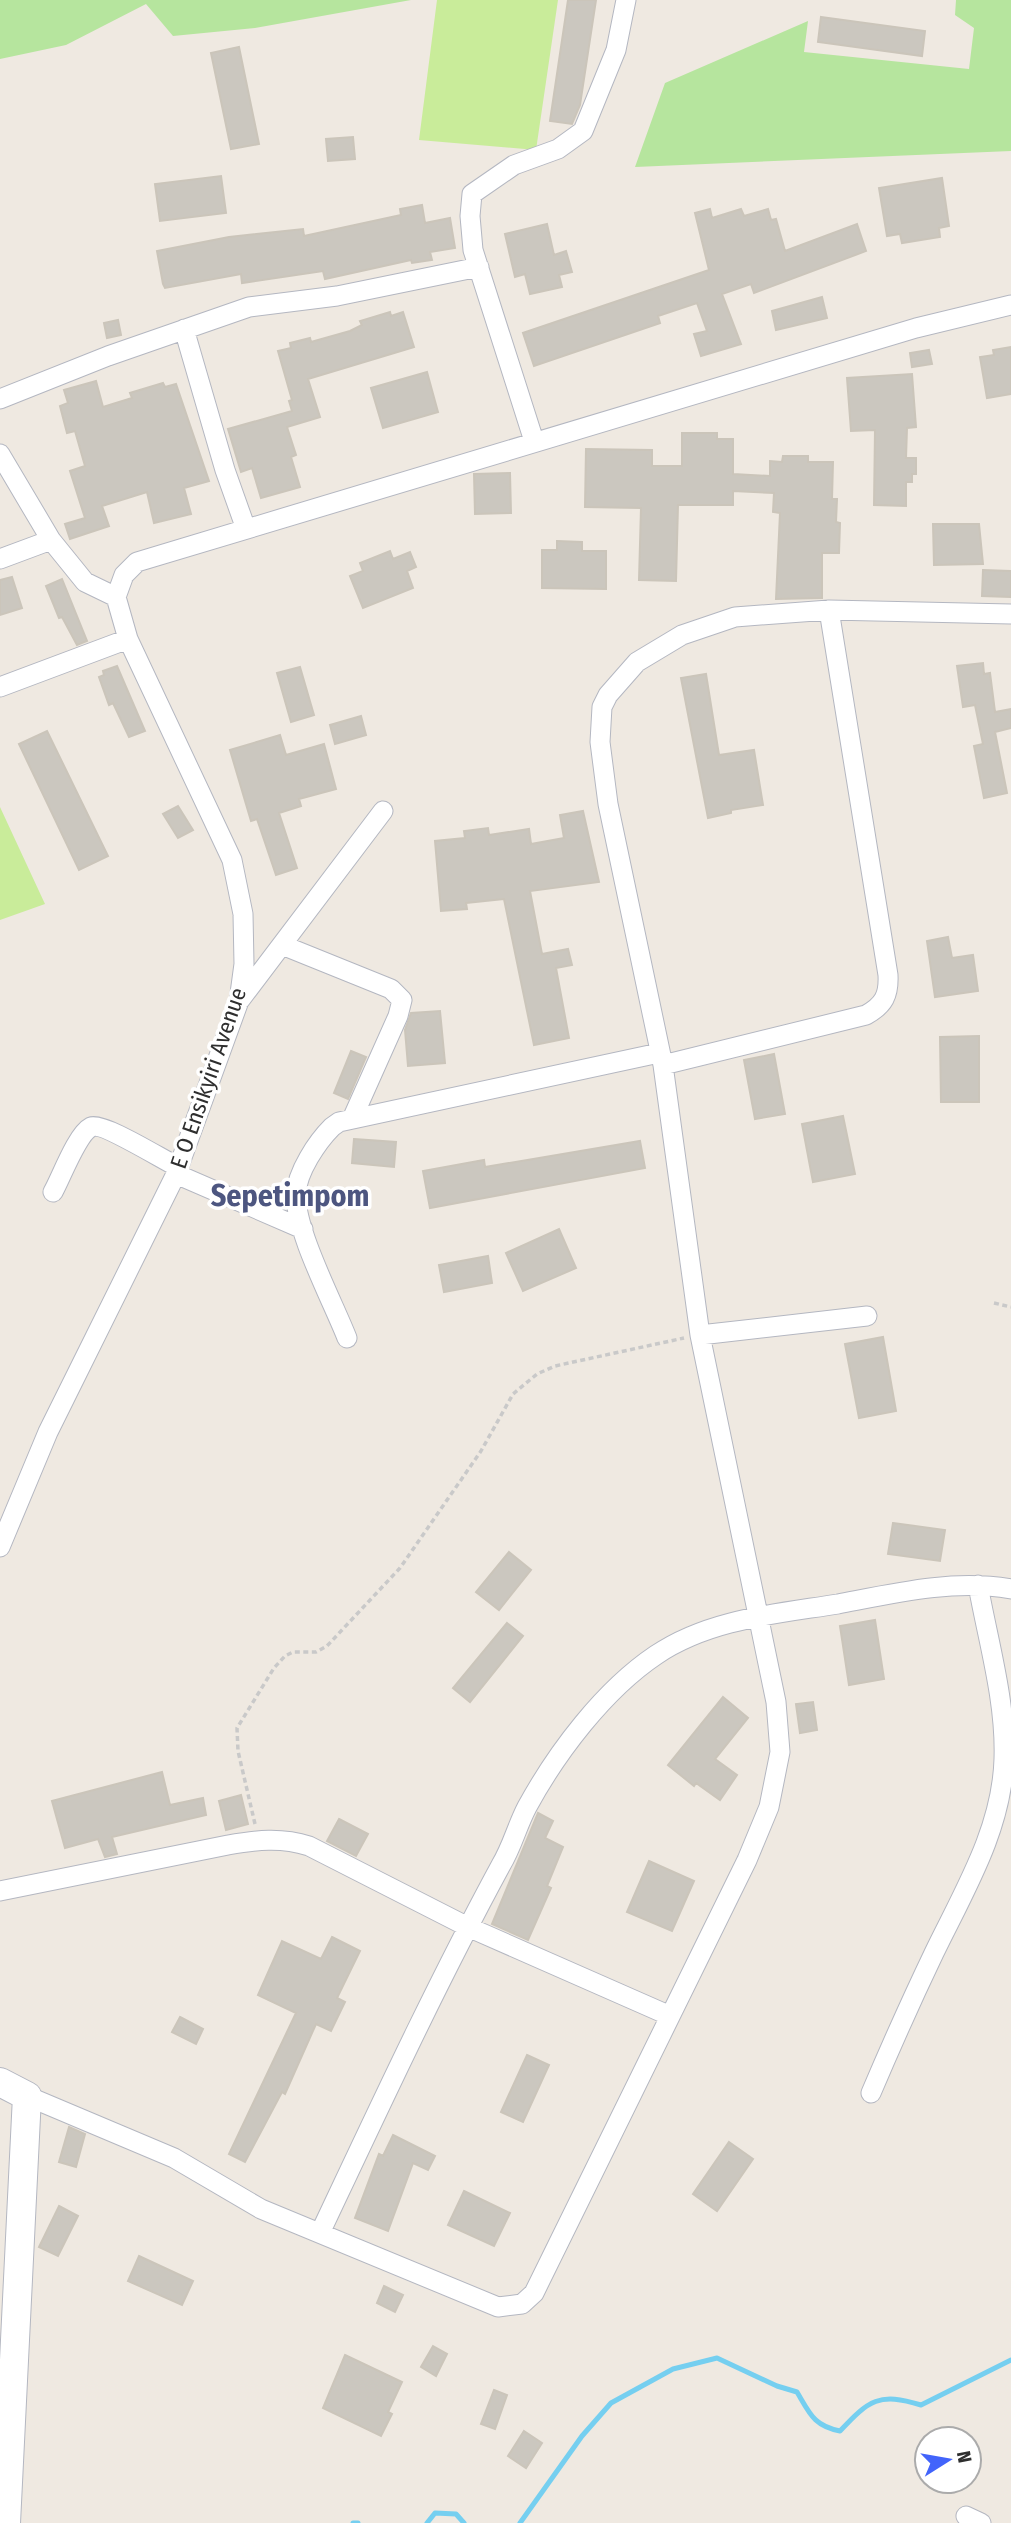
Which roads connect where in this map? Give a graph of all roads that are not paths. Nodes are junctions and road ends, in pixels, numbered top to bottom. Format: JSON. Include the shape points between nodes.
{"nodes":[{"id":1,"x":626,"y":0,"type":"edge"},
{"id":2,"x":479,"y":267,"type":"junction"},
{"id":3,"x":1011,"y":305,"type":"edge"},
{"id":4,"x":184,"y":329,"type":"junction"},
{"id":5,"x":0,"y":399,"type":"edge"},
{"id":6,"x":534,"y":441,"type":"junction"},
{"id":7,"x":0,"y":454,"type":"edge"},
{"id":8,"x":246,"y":529,"type":"junction"},
{"id":9,"x":51,"y":540,"type":"junction"},
{"id":10,"x":0,"y":559,"type":"edge"},
{"id":11,"x":116,"y":597,"type":"junction"},
{"id":12,"x":829,"y":610,"type":"junction"},
{"id":13,"x":1011,"y":614,"type":"edge"},
{"id":14,"x":128,"y":639,"type":"junction"},
{"id":15,"x":0,"y":687,"type":"edge"},
{"id":16,"x":383,"y":810,"type":"dead end"},
{"id":17,"x":282,"y":945,"type":"junction"},
{"id":18,"x":239,"y":1001,"type":"junction"},
{"id":19,"x":661,"y":1059,"type":"junction"},
{"id":20,"x":352,"y":1119,"type":"junction"},
{"id":21,"x":177,"y":1171,"type":"junction"},
{"id":22,"x":53,"y":1192,"type":"dead end"},
{"id":23,"x":303,"y":1229,"type":"junction"},
{"id":24,"x":867,"y":1315,"type":"dead end"},
{"id":25,"x":700,"y":1335,"type":"junction"},
{"id":26,"x":347,"y":1338,"type":"dead end"},
{"id":27,"x":0,"y":1547,"type":"edge"},
{"id":28,"x":978,"y":1585,"type":"junction"},
{"id":29,"x":1011,"y":1589,"type":"edge"},
{"id":30,"x":760,"y":1617,"type":"junction"},
{"id":31,"x":0,"y":1891,"type":"edge"},
{"id":32,"x":468,"y":1927,"type":"junction"},
{"id":33,"x":668,"y":2015,"type":"junction"},
{"id":34,"x":0,"y":2082,"type":"edge"},
{"id":35,"x":871,"y":2094,"type":"dead end"},
{"id":36,"x":27,"y":2096,"type":"junction"},
{"id":37,"x":321,"y":2231,"type":"junction"},
{"id":38,"x":6,"y":2523,"type":"edge"}],
"edges":[{"from":1,"to":2,"type":"street","via":[[616,50],[583,131],[558,149],[514,165],[472,194],[473,250]]},
{"from":2,"to":4,"type":"street","via":[[337,296],[249,307]]},
{"from":2,"to":6,"type":"street"},
{"from":3,"to":6,"type":"street","via":[[916,328]]},
{"from":4,"to":5,"type":"street"},
{"from":4,"to":8,"type":"street"},
{"from":6,"to":8,"type":"street"},
{"from":7,"to":9,"type":"street"},
{"from":8,"to":11,"type":"street","via":[[137,562],[124,575]]},
{"from":9,"to":10,"type":"street"},
{"from":9,"to":11,"type":"street","via":[[85,582]]},
{"from":11,"to":14,"type":"street","name":"E O Ensikyiri Avenue"},
{"from":12,"to":13,"type":"street"},
{"from":12,"to":19,"type":"street","via":[[735,617],[681,635],[637,662],[602,707],[600,742],[608,804]]},
{"from":12,"to":19,"type":"street","via":[[888,975],[885,1001],[866,1015]]},
{"from":14,"to":15,"type":"street"},
{"from":14,"to":18,"type":"street","name":"E O Ensikyiri Avenue","via":[[232,860],[243,914]]},
{"from":16,"to":17,"type":"street"},
{"from":17,"to":18,"type":"street"},
{"from":17,"to":20,"type":"street","via":[[391,989],[401,1000]]},
{"from":18,"to":21,"type":"street","name":"E O Ensikyiri Avenue"},
{"from":19,"to":20,"type":"street"},
{"from":19,"to":25,"type":"street"},
{"from":20,"to":23,"type":"street","via":[[325,1133],[300,1177],[297,1205]]},
{"from":21,"to":22,"type":"street","via":[[98,1126],[81,1136]]},
{"from":21,"to":23,"type":"street"},
{"from":21,"to":27,"type":"street","name":"E O Ensikyiri Avenue","via":[[48,1432]]},
{"from":23,"to":26,"type":"street"},
{"from":24,"to":25,"type":"street"},
{"from":25,"to":30,"type":"street"},
{"from":28,"to":29,"type":"street"},
{"from":28,"to":30,"type":"street","via":[[928,1588]]},
{"from":28,"to":35,"type":"street","via":[[1000,1703],[1002,1787],[987,1844]]},
{"from":30,"to":32,"type":"street","via":[[684,1638],[615,1686],[588,1717],[527,1807]]},
{"from":30,"to":33,"type":"street","via":[[780,1752],[769,1807]]},
{"from":31,"to":32,"type":"street","via":[[259,1840],[292,1840]]},
{"from":32,"to":33,"type":"street"},
{"from":32,"to":37,"type":"street"},
{"from":33,"to":37,"type":"street","via":[[534,2293],[522,2304],[498,2307]]},
{"from":34,"to":36,"type":"street"},
{"from":36,"to":37,"type":"street","via":[[174,2158],[261,2209]]},
{"from":36,"to":38,"type":"street"}]}
